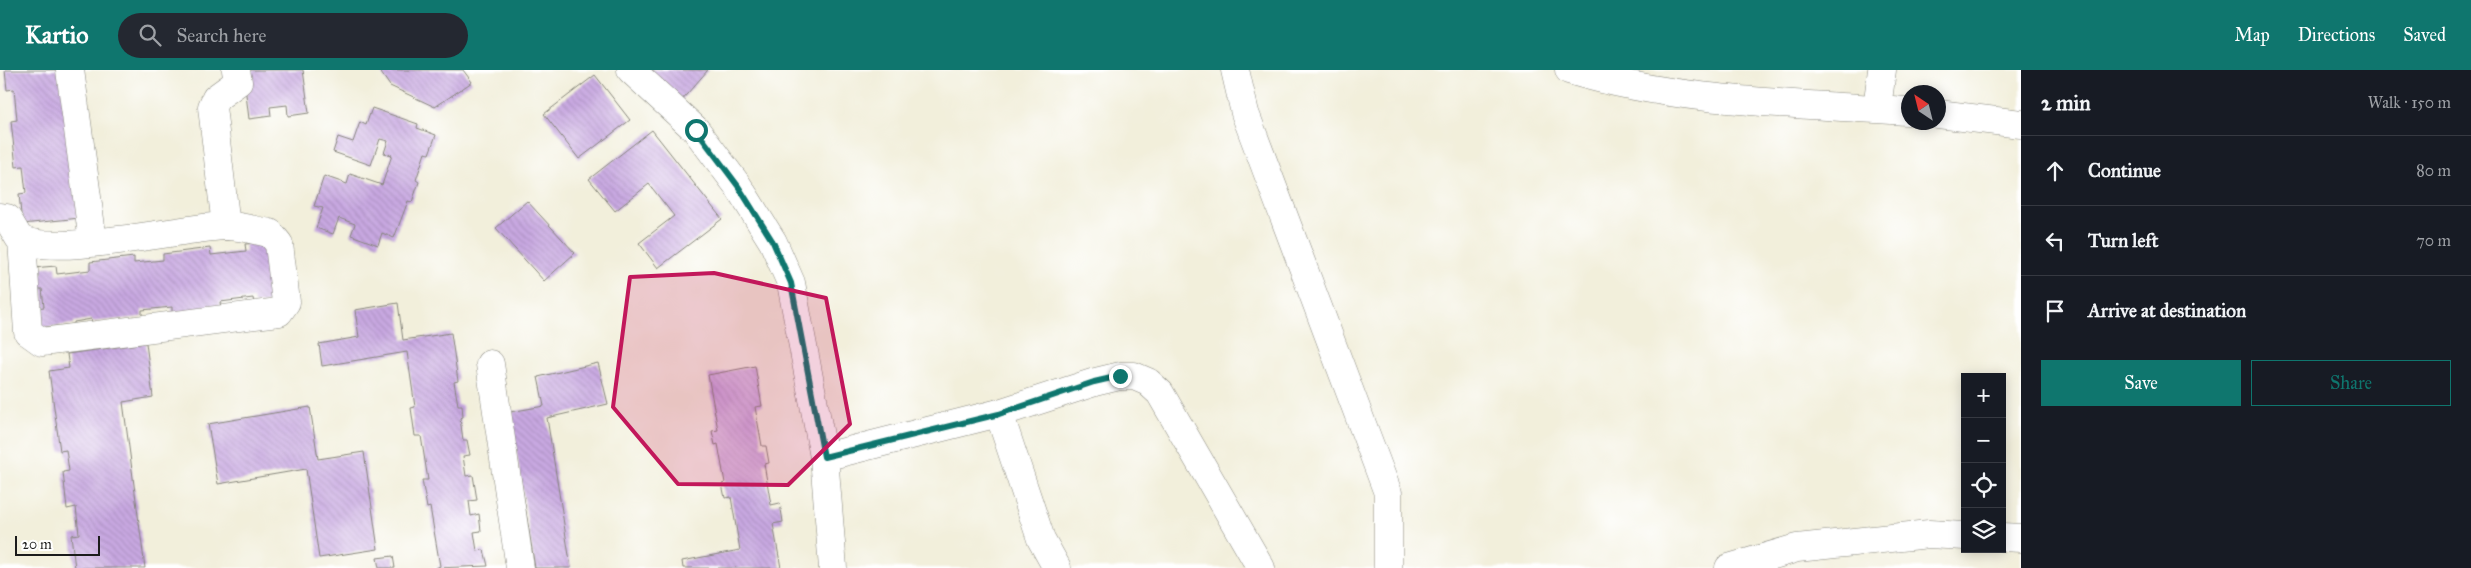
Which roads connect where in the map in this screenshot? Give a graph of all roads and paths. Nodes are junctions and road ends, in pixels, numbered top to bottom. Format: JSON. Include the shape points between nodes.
{"nodes":[{"id":1,"x":70,"y":70,"type":"edge"},
{"id":2,"x":236,"y":70,"type":"edge"},
{"id":3,"x":631,"y":70,"type":"edge"},
{"id":4,"x":1235,"y":70,"type":"edge"},
{"id":5,"x":1569,"y":70,"type":"edge"},
{"id":6,"x":1882,"y":70,"type":"edge"},
{"id":7,"x":1877,"y":108,"type":"junction"},
{"id":8,"x":1901,"y":110,"type":"edge"},
{"id":9,"x":1946,"y":115,"type":"edge"},
{"id":10,"x":2021,"y":124,"type":"edge"},
{"id":11,"x":0,"y":217,"type":"edge"},
{"id":12,"x":226,"y":226,"type":"junction"},
{"id":13,"x":22,"y":240,"type":"junction"},
{"id":14,"x":93,"y":242,"type":"junction"},
{"id":15,"x":490,"y":364,"type":"dead end"},
{"id":16,"x":999,"y":414,"type":"junction"},
{"id":17,"x":824,"y":457,"type":"junction"},
{"id":18,"x":1961,"y":536,"type":"edge"},
{"id":19,"x":2006,"y":537,"type":"edge"},
{"id":20,"x":2021,"y":538,"type":"edge"},
{"id":21,"x":520,"y":568,"type":"edge"},
{"id":22,"x":832,"y":568,"type":"edge"},
{"id":23,"x":1057,"y":568,"type":"edge"},
{"id":24,"x":1261,"y":568,"type":"edge"},
{"id":25,"x":1388,"y":568,"type":"edge"},
{"id":26,"x":1730,"y":568,"type":"edge"}],
"edges":[{"from":1,"to":14,"type":"street"},
{"from":2,"to":12,"type":"street","via":[[238,82],[216,98],[212,107]]},
{"from":3,"to":17,"type":"street","via":[[696,130],[738,186],[773,242],[791,283]]},
{"from":4,"to":25,"type":"street","via":[[1245,113],[1388,493]]},
{"from":5,"to":7,"type":"street","via":[[1613,83],[1712,99]]},
{"from":6,"to":7,"type":"street"},
{"from":7,"to":8,"type":"street"},
{"from":9,"to":10,"type":"street"},
{"from":11,"to":13,"type":"street","via":[[7,218]]},
{"from":12,"to":13,"type":"street","via":[[270,233],[278,244],[286,302],[278,312],[42,342],[28,332]]},
{"from":12,"to":14,"type":"street"},
{"from":13,"to":14,"type":"street","via":[[26,244]]},
{"from":15,"to":21,"type":"street"},
{"from":16,"to":17,"type":"street"},
{"from":16,"to":23,"type":"street","via":[[1041,539]]},
{"from":16,"to":24,"type":"street","via":[[1120,376],[1134,376],[1148,382],[1160,394]]},
{"from":17,"to":22,"type":"street"},
{"from":18,"to":26,"type":"street","via":[[1929,534],[1797,548]]},
{"from":19,"to":20,"type":"street"}]}
